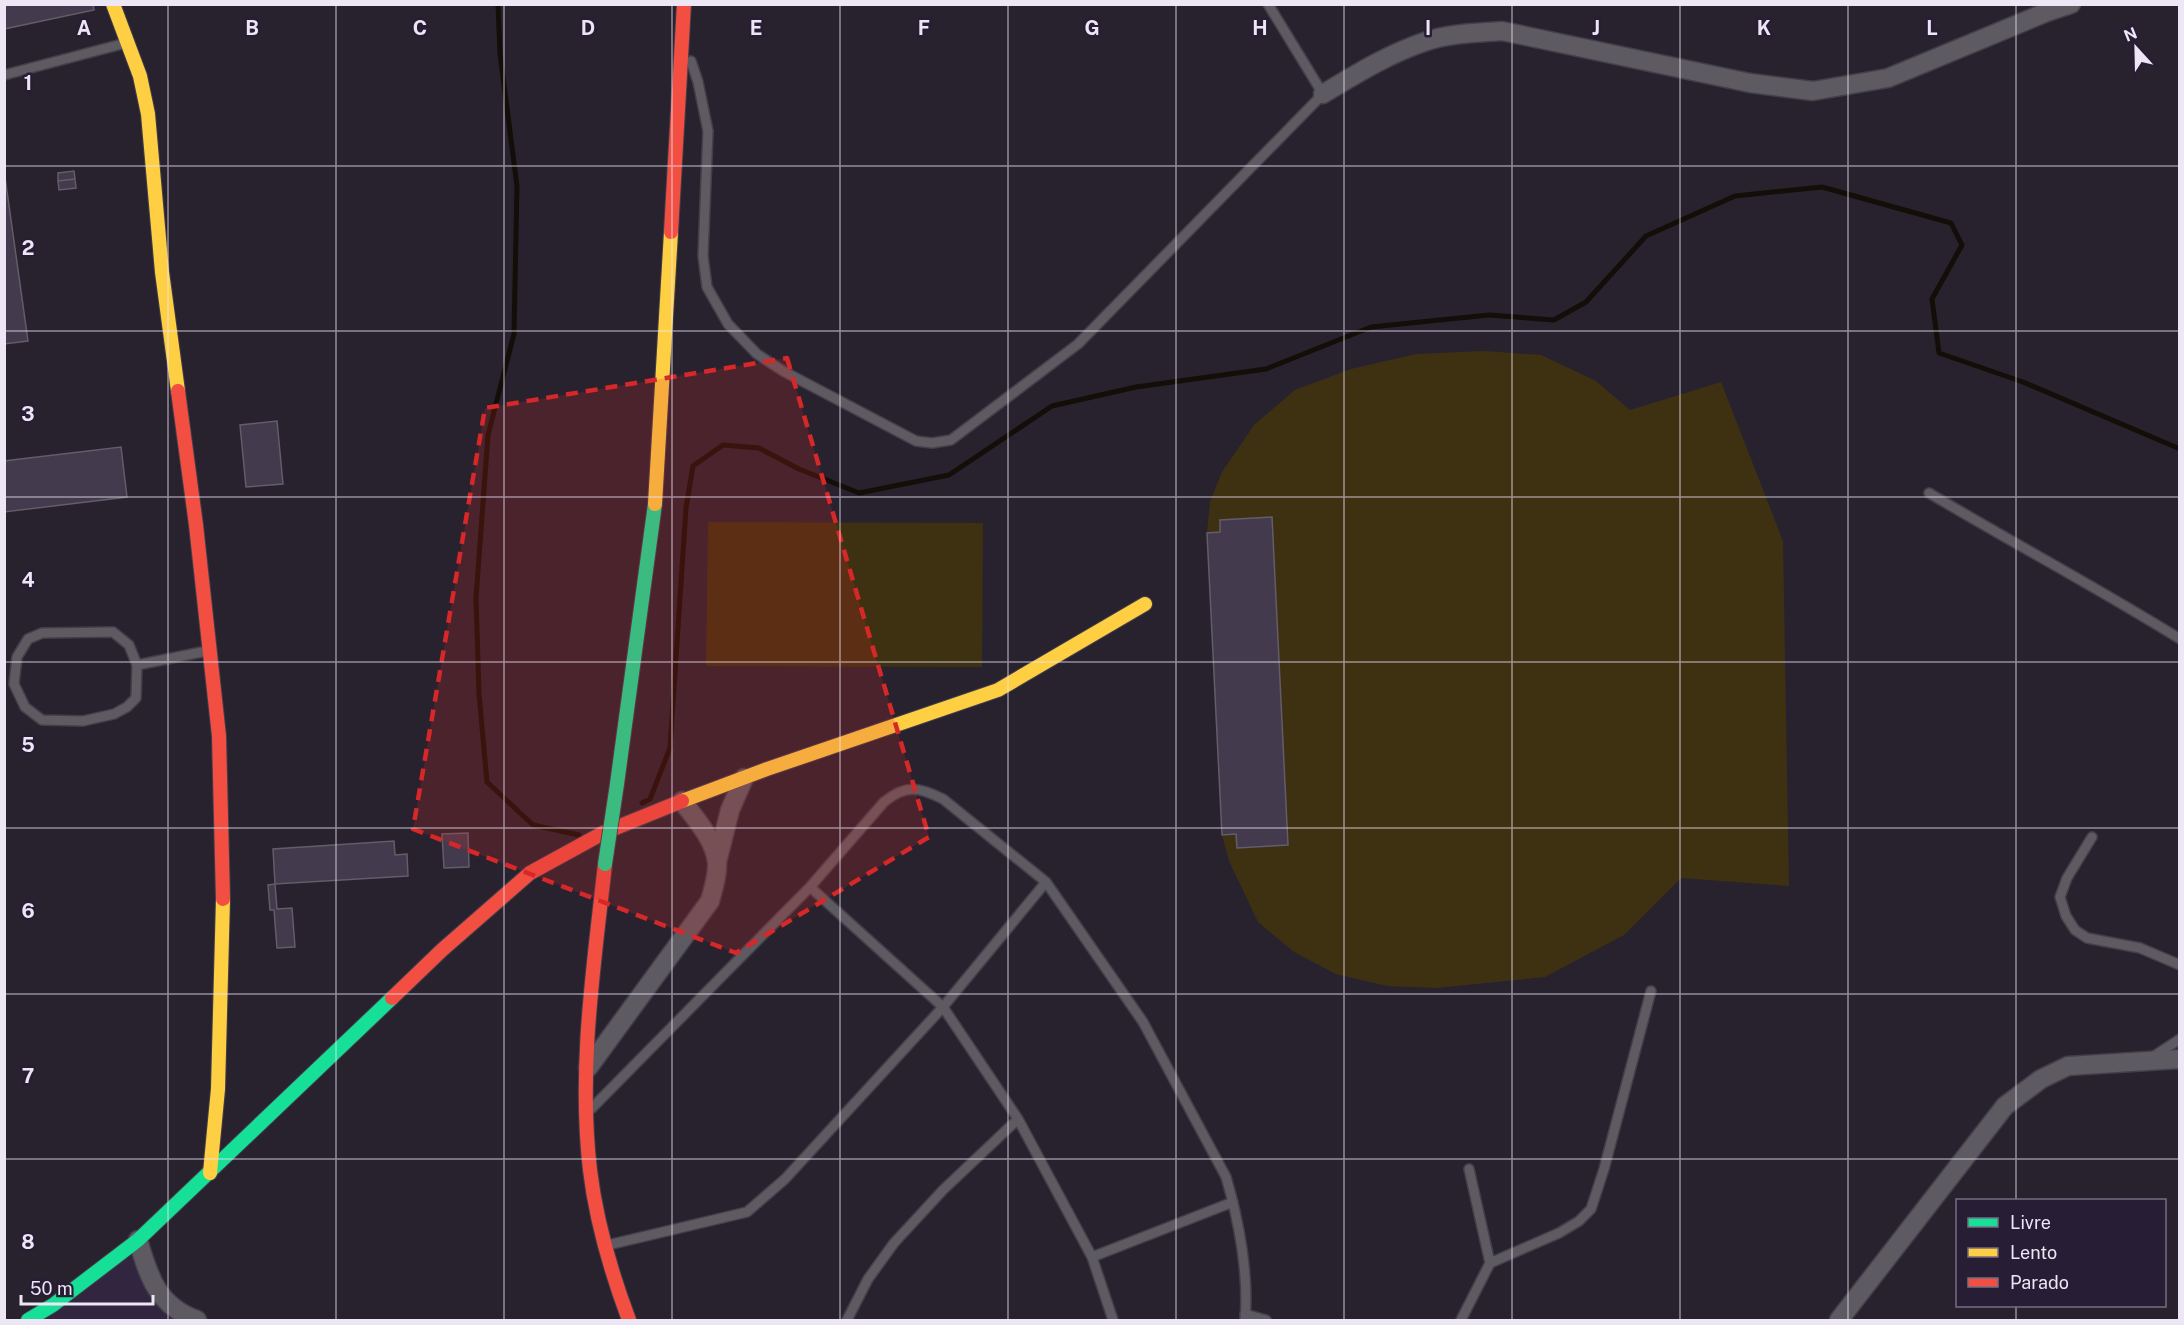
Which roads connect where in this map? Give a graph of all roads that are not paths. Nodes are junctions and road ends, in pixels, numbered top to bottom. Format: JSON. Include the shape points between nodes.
{"nodes":[{"id":1,"x":113,"y":4,"type":"edge"},
{"id":2,"x":684,"y":4,"type":"edge"},
{"id":3,"x":1268,"y":4,"type":"edge"},
{"id":4,"x":2071,"y":4,"type":"edge"},
{"id":5,"x":683,"y":39,"type":"junction"},
{"id":6,"x":129,"y":43,"type":"junction"},
{"id":7,"x":4,"y":75,"type":"edge"},
{"id":8,"x":1323,"y":94,"type":"junction"},
{"id":9,"x":1929,"y":494,"type":"dead end"},
{"id":10,"x":1145,"y":604,"type":"dead end"},
{"id":11,"x":2180,"y":639,"type":"edge"},
{"id":12,"x":210,"y":651,"type":"junction"},
{"id":13,"x":137,"y":665,"type":"junction"},
{"id":14,"x":744,"y":778,"type":"junction"},
{"id":15,"x":682,"y":801,"type":"junction"},
{"id":16,"x":2092,"y":837,"type":"dead end"},
{"id":17,"x":717,"y":862,"type":"junction"},
{"id":18,"x":1047,"y":882,"type":"junction"},
{"id":19,"x":810,"y":887,"type":"junction"},
{"id":20,"x":2180,"y":965,"type":"edge"},
{"id":21,"x":1651,"y":991,"type":"dead end"},
{"id":22,"x":943,"y":1007,"type":"junction"},
{"id":23,"x":2180,"y":1039,"type":"edge"},
{"id":24,"x":2180,"y":1059,"type":"edge"},
{"id":25,"x":2144,"y":1062,"type":"junction"},
{"id":26,"x":586,"y":1069,"type":"junction"},
{"id":27,"x":586,"y":1114,"type":"junction"},
{"id":28,"x":1018,"y":1119,"type":"junction"},
{"id":29,"x":1469,"y":1169,"type":"dead end"},
{"id":30,"x":210,"y":1173,"type":"junction"},
{"id":31,"x":1233,"y":1202,"type":"junction"},
{"id":32,"x":138,"y":1240,"type":"junction"},
{"id":33,"x":606,"y":1245,"type":"junction"},
{"id":34,"x":1092,"y":1257,"type":"junction"},
{"id":35,"x":1490,"y":1263,"type":"junction"},
{"id":36,"x":1245,"y":1317,"type":"edge"},
{"id":37,"x":28,"y":1320,"type":"edge"},
{"id":38,"x":197,"y":1320,"type":"edge"},
{"id":39,"x":630,"y":1320,"type":"edge"},
{"id":40,"x":847,"y":1320,"type":"edge"},
{"id":41,"x":1113,"y":1320,"type":"edge"},
{"id":42,"x":1266,"y":1320,"type":"edge"},
{"id":43,"x":1461,"y":1320,"type":"edge"},
{"id":44,"x":1839,"y":1320,"type":"edge"}],
"edges":[{"from":1,"to":6,"type":"street"},
{"from":2,"to":5,"type":"street"},
{"from":3,"to":8,"type":"lane"},
{"from":4,"to":8,"type":"street","via":[[1888,78],[1813,91],[1750,83],[1502,31],[1429,40]]},
{"from":5,"to":8,"type":"lane","via":[[698,82],[708,131],[702,256],[707,287],[728,324],[757,354],[783,371],[916,441],[932,443],[951,440],[1078,344]]},
{"from":5,"to":26,"type":"street","bridge":true,"via":[[654,517],[605,864]]},
{"from":6,"to":7,"type":"lane"},
{"from":6,"to":12,"type":"street","via":[[147,114],[162,272]]},
{"from":9,"to":11,"type":"lane"},
{"from":10,"to":14,"type":"street","via":[[998,690]]},
{"from":12,"to":13,"type":"lane"},
{"from":12,"to":30,"type":"street","via":[[219,736],[223,922],[218,1089]]},
{"from":13,"to":13,"type":"lane","via":[[129,645],[113,632],[42,633],[28,639],[17,657],[14,684],[25,707],[42,720],[83,721],[114,714],[136,698]]},
{"from":14,"to":15,"type":"street"},
{"from":14,"to":17,"type":"street","via":[[730,810]]},
{"from":15,"to":17,"type":"street","via":[[701,826]]},
{"from":15,"to":30,"type":"street","via":[[603,833],[530,873],[442,950]]},
{"from":16,"to":20,"type":"lane","via":[[2060,897],[2075,930],[2087,938],[2140,948]]},
{"from":17,"to":26,"type":"street","via":[[710,901]]},
{"from":18,"to":19,"type":"lane","via":[[943,799],[925,790],[906,789],[884,802]]},
{"from":18,"to":22,"type":"lane"},
{"from":18,"to":31,"type":"lane","via":[[1143,1022],[1215,1154]]},
{"from":19,"to":22,"type":"lane"},
{"from":19,"to":27,"type":"lane"},
{"from":21,"to":35,"type":"lane","via":[[1591,1209],[1560,1233]]},
{"from":22,"to":28,"type":"lane"},
{"from":22,"to":33,"type":"lane","via":[[785,1179],[747,1212]]},
{"from":23,"to":25,"type":"lane"},
{"from":24,"to":25,"type":"street"},
{"from":25,"to":44,"type":"street","via":[[2068,1066],[2041,1079],[2005,1106]]},
{"from":26,"to":27,"type":"street"},
{"from":27,"to":33,"type":"street","via":[[590,1172]]},
{"from":28,"to":34,"type":"lane"},
{"from":28,"to":40,"type":"lane","via":[[894,1243],[868,1279]]},
{"from":29,"to":35,"type":"lane"},
{"from":30,"to":32,"type":"street"},
{"from":31,"to":34,"type":"lane"},
{"from":31,"to":36,"type":"lane","via":[[1246,1286]]},
{"from":32,"to":37,"type":"street"},
{"from":32,"to":38,"type":"street","via":[[154,1286],[181,1314]]},
{"from":33,"to":39,"type":"street","via":[[615,1284]]},
{"from":34,"to":41,"type":"lane"},
{"from":35,"to":43,"type":"lane"},
{"from":36,"to":42,"type":"lane"}]}
